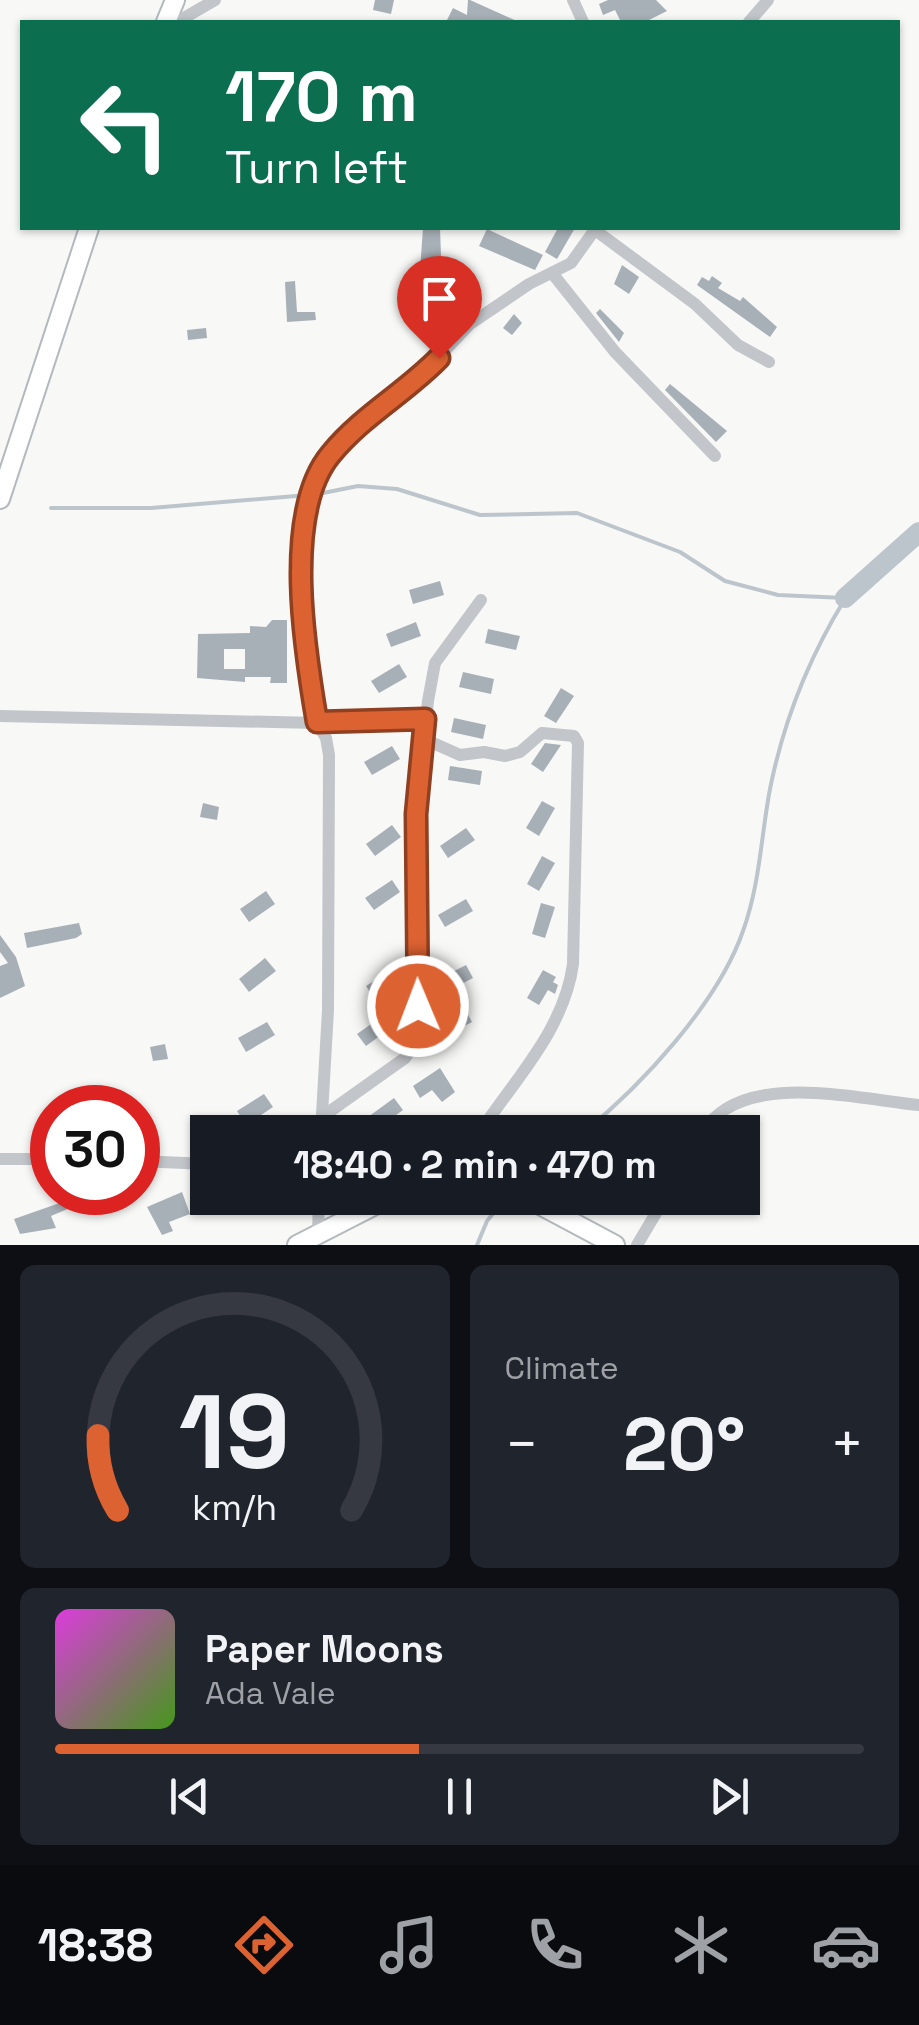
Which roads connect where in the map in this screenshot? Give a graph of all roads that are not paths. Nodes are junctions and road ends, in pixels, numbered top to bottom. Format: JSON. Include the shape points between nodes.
{"nodes":[{"id":1,"x":216,"y":0,"type":"edge"},
{"id":2,"x":768,"y":0,"type":"edge"},
{"id":3,"x":181,"y":20,"type":"edge"},
{"id":4,"x":751,"y":20,"type":"edge"},
{"id":5,"x":88,"y":230,"type":"edge"},
{"id":6,"x":595,"y":230,"type":"edge"},
{"id":7,"x":597,"y":230,"type":"edge"},
{"id":8,"x":552,"y":273,"type":"junction"},
{"id":9,"x":769,"y":362,"type":"dead end"},
{"id":10,"x":715,"y":456,"type":"dead end"},
{"id":11,"x":0,"y":499,"type":"edge"},
{"id":12,"x":481,"y":600,"type":"dead end"},
{"id":13,"x":0,"y":716,"type":"edge"},
{"id":14,"x":425,"y":719,"type":"junction"},
{"id":15,"x":317,"y":722,"type":"junction"},
{"id":16,"x":424,"y":739,"type":"junction"},
{"id":17,"x":919,"y":1105,"type":"edge"},
{"id":18,"x":322,"y":1115,"type":"edge"},
{"id":19,"x":325,"y":1115,"type":"edge"},
{"id":20,"x":492,"y":1115,"type":"edge"},
{"id":21,"x":719,"y":1115,"type":"edge"},
{"id":22,"x":0,"y":1159,"type":"edge"},
{"id":23,"x":30,"y":1159,"type":"edge"},
{"id":24,"x":160,"y":1162,"type":"edge"},
{"id":25,"x":190,"y":1163,"type":"edge"},
{"id":26,"x":319,"y":1215,"type":"edge"},
{"id":27,"x":355,"y":1215,"type":"edge"},
{"id":28,"x":560,"y":1215,"type":"edge"},
{"id":29,"x":655,"y":1215,"type":"edge"},
{"id":30,"x":318,"y":1233,"type":"junction"},
{"id":31,"x":297,"y":1245,"type":"edge"},
{"id":32,"x":616,"y":1245,"type":"edge"},
{"id":33,"x":637,"y":1245,"type":"edge"}],
"edges":[{"from":1,"to":3,"type":"street"},
{"from":2,"to":4,"type":"street"},
{"from":5,"to":11,"type":"street"},
{"from":6,"to":8,"type":"street","via":[[571,263]]},
{"from":7,"to":9,"type":"street","via":[[696,304],[738,345]]},
{"from":8,"to":10,"type":"street","via":[[615,352]]},
{"from":8,"to":15,"type":"street","via":[[470,324],[406,391],[373,412],[326,459],[304,534],[307,663]]},
{"from":12,"to":14,"type":"street","via":[[436,663]]},
{"from":13,"to":15,"type":"street"},
{"from":14,"to":15,"type":"street"},
{"from":14,"to":16,"type":"street"},
{"from":15,"to":18,"type":"street","via":[[329,756]]},
{"from":16,"to":19,"type":"street","via":[[416,814],[418,1039],[406,1058]]},
{"from":16,"to":20,"type":"street","via":[[469,755],[512,756],[552,731],[578,743],[567,996]]},
{"from":17,"to":21,"type":"street","via":[[755,1095],[728,1104]]},
{"from":22,"to":23,"type":"street"},
{"from":24,"to":25,"type":"street"},
{"from":26,"to":30,"type":"street"},
{"from":27,"to":30,"type":"street"},
{"from":28,"to":32,"type":"street"},
{"from":29,"to":33,"type":"street"},
{"from":30,"to":31,"type":"street"}]}
